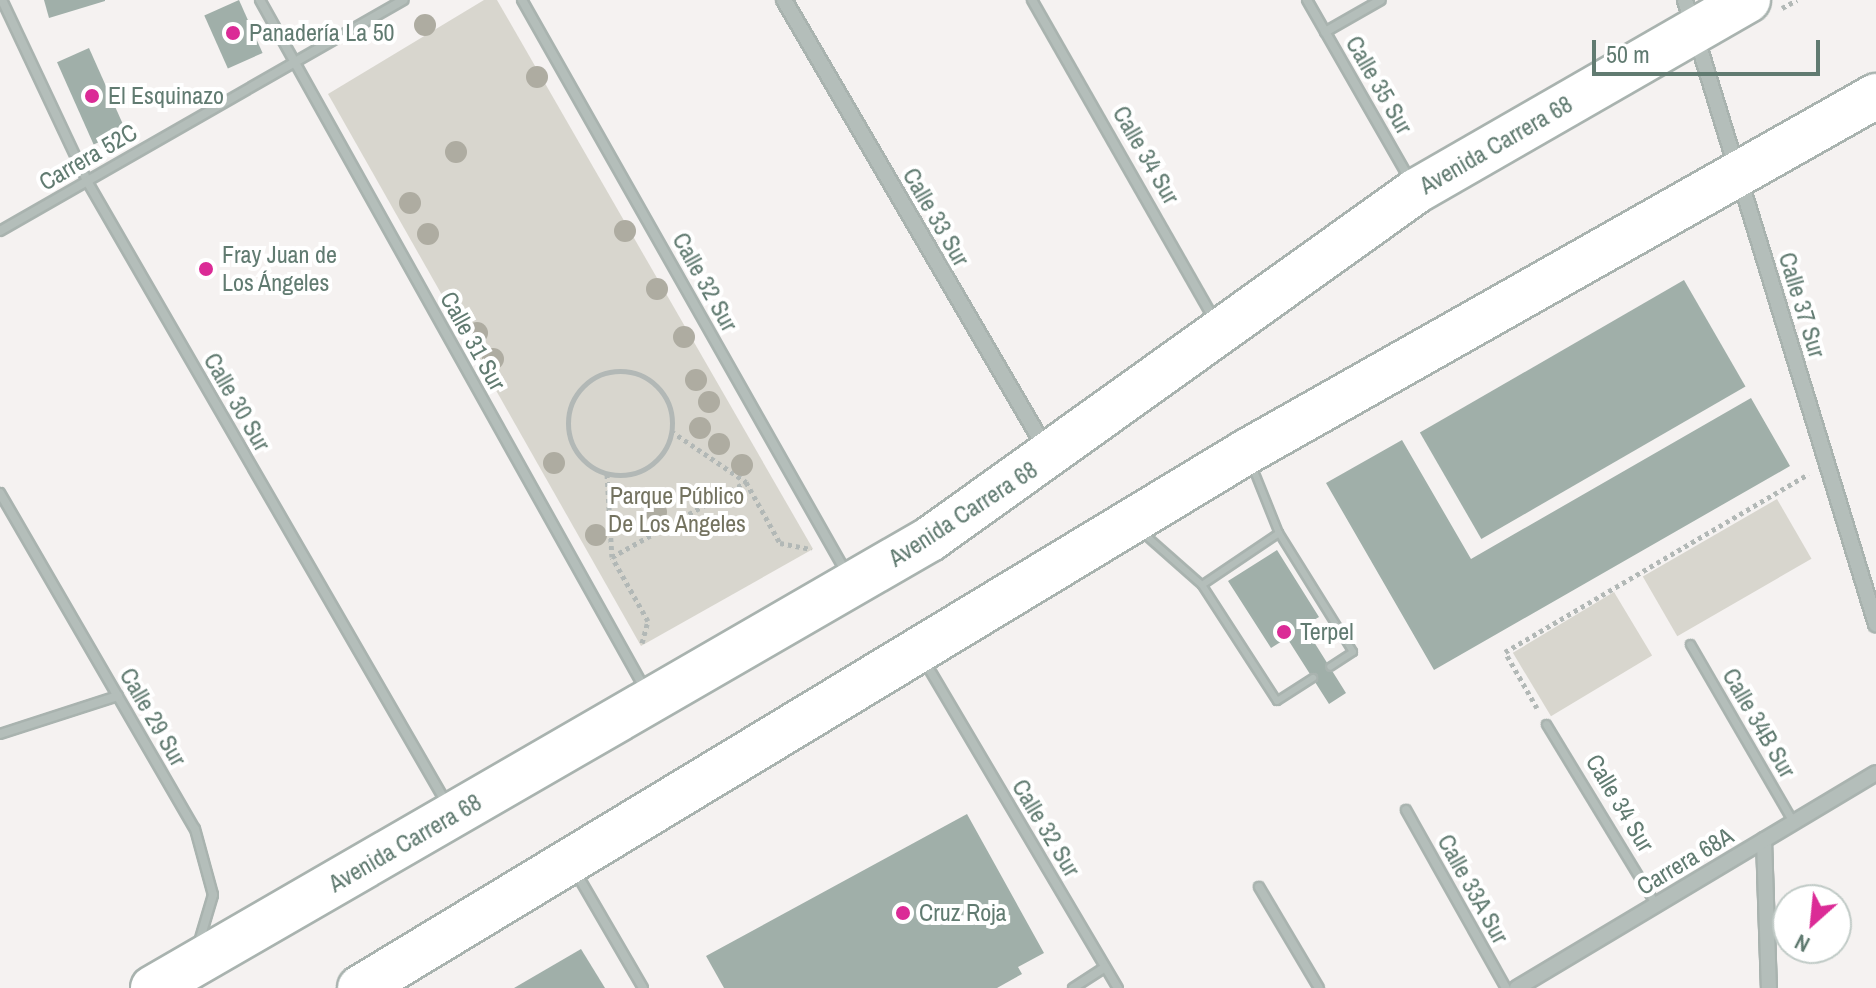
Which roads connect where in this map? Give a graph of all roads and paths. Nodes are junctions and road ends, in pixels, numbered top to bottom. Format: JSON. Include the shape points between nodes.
{"nodes":[{"id":1,"x":2,"y":0,"type":"edge"},
{"id":2,"x":260,"y":0,"type":"edge"},
{"id":3,"x":404,"y":0,"type":"edge"},
{"id":4,"x":522,"y":0,"type":"edge"},
{"id":5,"x":784,"y":0,"type":"edge"},
{"id":6,"x":1032,"y":0,"type":"edge"},
{"id":7,"x":1307,"y":0,"type":"edge"},
{"id":8,"x":1381,"y":0,"type":"edge"},
{"id":9,"x":1748,"y":0,"type":"edge"},
{"id":10,"x":1690,"y":15,"type":"edge"},
{"id":11,"x":1325,"y":32,"type":"junction"},
{"id":12,"x":295,"y":62,"type":"junction"},
{"id":13,"x":1876,"y":96,"type":"edge"},
{"id":14,"x":1738,"y":173,"type":"junction"},
{"id":15,"x":87,"y":181,"type":"junction"},
{"id":16,"x":1416,"y":191,"type":"junction"},
{"id":17,"x":0,"y":231,"type":"edge"},
{"id":18,"x":1221,"y":332,"type":"junction"},
{"id":19,"x":671,"y":431,"type":"junction"},
{"id":20,"x":1246,"y":452,"type":"junction"},
{"id":21,"x":1050,"y":457,"type":"junction"},
{"id":22,"x":1810,"y":473,"type":"dead end"},
{"id":23,"x":607,"y":474,"type":"junction"},
{"id":24,"x":746,"y":482,"type":"junction"},
{"id":25,"x":0,"y":493,"type":"edge"},
{"id":26,"x":1129,"y":522,"type":"junction"},
{"id":27,"x":1279,"y":533,"type":"junction"},
{"id":28,"x":612,"y":557,"type":"junction"},
{"id":29,"x":844,"y":569,"type":"junction"},
{"id":30,"x":1202,"y":585,"type":"junction"},
{"id":31,"x":1876,"y":624,"type":"edge"},
{"id":32,"x":1690,"y":644,"type":"dead end"},
{"id":33,"x":916,"y":647,"type":"junction"},
{"id":34,"x":1330,"y":667,"type":"dead end"},
{"id":35,"x":1313,"y":678,"type":"dead end"},
{"id":36,"x":642,"y":686,"type":"junction"},
{"id":37,"x":118,"y":696,"type":"junction"},
{"id":38,"x":1546,"y":724,"type":"joint"},
{"id":39,"x":0,"y":734,"type":"edge"},
{"id":40,"x":1876,"y":773,"type":"edge"},
{"id":41,"x":1406,"y":810,"type":"dead end"},
{"id":42,"x":453,"y":815,"type":"junction"},
{"id":43,"x":1793,"y":822,"type":"junction"},
{"id":44,"x":1764,"y":840,"type":"junction"},
{"id":45,"x":567,"y":857,"type":"junction"},
{"id":46,"x":1259,"y":887,"type":"dead end"},
{"id":47,"x":1656,"y":905,"type":"junction"},
{"id":48,"x":1105,"y":967,"type":"junction"},
{"id":49,"x":168,"y":980,"type":"edge"},
{"id":50,"x":360,"y":988,"type":"edge"},
{"id":51,"x":643,"y":988,"type":"edge"},
{"id":52,"x":1073,"y":988,"type":"edge"},
{"id":53,"x":1118,"y":988,"type":"edge"},
{"id":54,"x":1319,"y":988,"type":"edge"},
{"id":55,"x":1506,"y":988,"type":"edge"},
{"id":56,"x":1517,"y":988,"type":"edge"},
{"id":57,"x":1769,"y":988,"type":"edge"}],
"edges":[{"from":1,"to":15,"type":"street","name":"Calle 30 Sur"},
{"from":2,"to":12,"type":"street","name":"Calle 31 Sur"},
{"from":3,"to":12,"type":"street","name":"Carrera 52C"},
{"from":4,"to":29,"type":"street","name":"Calle 32 Sur"},
{"from":5,"to":21,"type":"street","name":"Calle 33 Sur"},
{"from":6,"to":18,"type":"street","name":"Calle 34 Sur"},
{"from":7,"to":11,"type":"street","name":"Calle 35 Sur"},
{"from":8,"to":11,"type":"street"},
{"from":9,"to":10,"type":"main road","name":"Avenida Carrera 68"},
{"from":10,"to":14,"type":"street","name":"Calle 37 Sur"},
{"from":10,"to":16,"type":"main road","name":"Avenida Carrera 68"},
{"from":11,"to":16,"type":"street","name":"Calle 35 Sur"},
{"from":12,"to":15,"type":"street","name":"Carrera 52C"},
{"from":12,"to":36,"type":"street","name":"Calle 31 Sur"},
{"from":13,"to":14,"type":"main road"},
{"from":14,"to":20,"type":"main road"},
{"from":14,"to":31,"type":"street","name":"Calle 37 Sur"},
{"from":15,"to":17,"type":"street","name":"Carrera 52C"},
{"from":15,"to":42,"type":"street","name":"Calle 30 Sur"},
{"from":16,"to":18,"type":"main road","name":"Avenida Carrera 68"},
{"from":18,"to":21,"type":"main road","name":"Avenida Carrera 68"},
{"from":19,"to":23,"type":"path","via":[[666,447],[641,470]]},
{"from":19,"to":23,"type":"path","via":[[666,397],[654,384],[623,371],[590,379],[570,406],[569,431],[579,455]]},
{"from":19,"to":24,"type":"path"},
{"from":20,"to":26,"type":"main road"},
{"from":20,"to":27,"type":"lane"},
{"from":21,"to":29,"type":"main road","name":"Avenida Carrera 68"},
{"from":22,"to":38,"type":"path","via":[[1505,652]]},
{"from":23,"to":28,"type":"path"},
{"from":24,"to":28,"type":"path"},
{"from":24,"to":29,"type":"path","via":[[780,543]]},
{"from":25,"to":37,"type":"street","name":"Calle 29 Sur"},
{"from":26,"to":30,"type":"lane"},
{"from":26,"to":33,"type":"main road"},
{"from":27,"to":30,"type":"lane"},
{"from":27,"to":34,"type":"lane","via":[[1353,652]]},
{"from":28,"to":36,"type":"path","via":[[648,621]]},
{"from":29,"to":36,"type":"main road","name":"Avenida Carrera 68"},
{"from":30,"to":35,"type":"lane","via":[[1277,701]]},
{"from":32,"to":43,"type":"street","name":"Calle 34B Sur"},
{"from":33,"to":45,"type":"main road"},
{"from":33,"to":48,"type":"street","name":"Calle 32 Sur"},
{"from":36,"to":42,"type":"main road","name":"Avenida Carrera 68"},
{"from":37,"to":39,"type":"street"},
{"from":37,"to":49,"type":"street","name":"Calle 29 Sur","via":[[209,863],[212,909]]},
{"from":38,"to":47,"type":"street","name":"Calle 34 Sur"},
{"from":40,"to":43,"type":"street","name":"Carrera 68A"},
{"from":41,"to":55,"type":"street","name":"Calle 33A Sur"},
{"from":42,"to":49,"type":"main road","name":"Avenida Carrera 68"},
{"from":43,"to":44,"type":"street","name":"Carrera 68A"},
{"from":44,"to":47,"type":"street","name":"Carrera 68A"},
{"from":44,"to":57,"type":"street"},
{"from":45,"to":50,"type":"main road"},
{"from":45,"to":51,"type":"street"},
{"from":46,"to":54,"type":"street"},
{"from":47,"to":56,"type":"street","name":"Carrera 68A"},
{"from":48,"to":52,"type":"street"},
{"from":48,"to":53,"type":"street","name":"Calle 32 Sur"}]}
